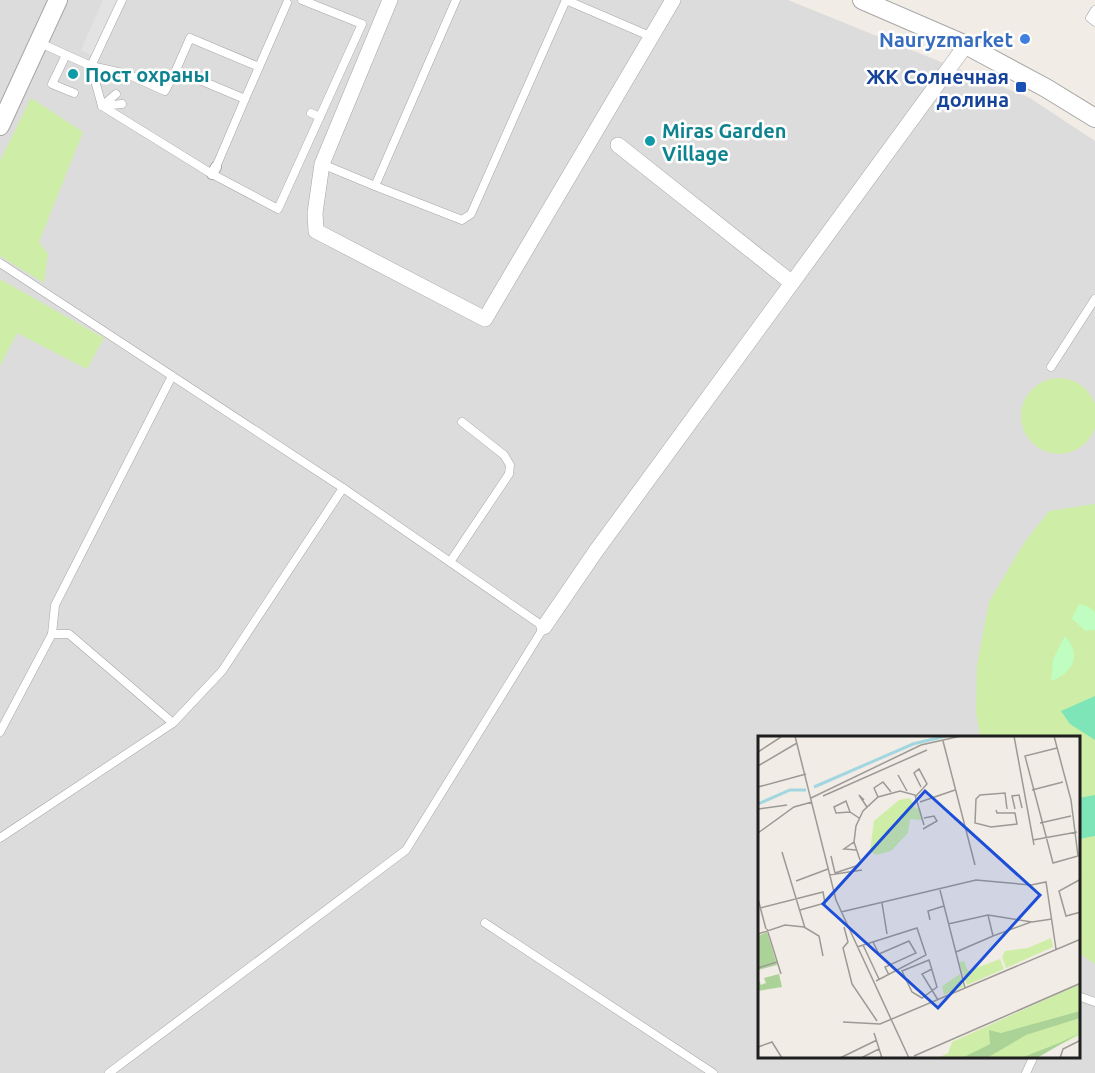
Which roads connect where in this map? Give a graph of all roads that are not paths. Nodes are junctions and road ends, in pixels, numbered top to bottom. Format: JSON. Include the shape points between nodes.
{"nodes":[{"id":1,"x":58,"y":0,"type":"edge"},
{"id":2,"x":122,"y":0,"type":"edge"},
{"id":3,"x":302,"y":0,"type":"edge"},
{"id":4,"x":390,"y":0,"type":"edge"},
{"id":5,"x":456,"y":0,"type":"edge"},
{"id":6,"x":566,"y":0,"type":"edge"},
{"id":7,"x":673,"y":0,"type":"edge"},
{"id":8,"x":862,"y":0,"type":"edge"},
{"id":9,"x":287,"y":3,"type":"dead end"},
{"id":10,"x":1095,"y":10,"type":"edge"},
{"id":11,"x":1095,"y":22,"type":"edge"},
{"id":12,"x":652,"y":37,"type":"junction"},
{"id":13,"x":38,"y":42,"type":"junction"},
{"id":14,"x":966,"y":45,"type":"junction"},
{"id":15,"x":66,"y":55,"type":"junction"},
{"id":16,"x":91,"y":66,"type":"junction"},
{"id":17,"x":259,"y":67,"type":"junction"},
{"id":18,"x":176,"y":70,"type":"junction"},
{"id":19,"x":74,"y":93,"type":"dead end"},
{"id":20,"x":116,"y":94,"type":"dead end"},
{"id":21,"x":245,"y":99,"type":"junction"},
{"id":22,"x":122,"y":104,"type":"dead end"},
{"id":23,"x":102,"y":106,"type":"junction"},
{"id":24,"x":310,"y":113,"type":"dead end"},
{"id":25,"x":320,"y":117,"type":"junction"},
{"id":26,"x":1095,"y":118,"type":"edge"},
{"id":27,"x":0,"y":126,"type":"edge"},
{"id":28,"x":618,"y":145,"type":"dead end"},
{"id":29,"x":322,"y":164,"type":"junction"},
{"id":30,"x":214,"y":171,"type":"junction"},
{"id":31,"x":375,"y":186,"type":"junction"},
{"id":32,"x":0,"y":263,"type":"edge"},
{"id":33,"x":792,"y":283,"type":"junction"},
{"id":34,"x":1095,"y":299,"type":"edge"},
{"id":35,"x":1051,"y":367,"type":"dead end"},
{"id":36,"x":172,"y":376,"type":"junction"},
{"id":37,"x":462,"y":422,"type":"dead end"},
{"id":38,"x":343,"y":488,"type":"junction"},
{"id":39,"x":450,"y":562,"type":"junction"},
{"id":40,"x":544,"y":627,"type":"junction"},
{"id":41,"x":52,"y":634,"type":"junction"},
{"id":42,"x":173,"y":723,"type":"junction"},
{"id":43,"x":0,"y":732,"type":"edge"},
{"id":44,"x":0,"y":838,"type":"edge"},
{"id":45,"x":485,"y":923,"type":"dead end"},
{"id":46,"x":1080,"y":997,"type":"edge"},
{"id":47,"x":1095,"y":1002,"type":"edge"},
{"id":48,"x":1033,"y":1058,"type":"edge"},
{"id":49,"x":109,"y":1073,"type":"edge"},
{"id":50,"x":713,"y":1073,"type":"edge"},
{"id":51,"x":1026,"y":1073,"type":"edge"}],
"edges":[{"from":1,"to":13,"type":"street"},
{"from":2,"to":16,"type":"lane"},
{"from":3,"to":25,"type":"lane","via":[[362,24]]},
{"from":4,"to":29,"type":"street"},
{"from":5,"to":31,"type":"lane"},
{"from":6,"to":12,"type":"lane"},
{"from":6,"to":31,"type":"lane","via":[[471,214],[462,220]]},
{"from":7,"to":12,"type":"street"},
{"from":8,"to":14,"type":"street"},
{"from":9,"to":17,"type":"lane"},
{"from":10,"to":11,"type":"lane","via":[[1090,18]]},
{"from":12,"to":29,"type":"street","via":[[484,318],[316,231]]},
{"from":13,"to":15,"type":"lane"},
{"from":13,"to":27,"type":"street"},
{"from":14,"to":26,"type":"street"},
{"from":14,"to":33,"type":"street"},
{"from":15,"to":16,"type":"lane"},
{"from":15,"to":19,"type":"lane","via":[[52,84]]},
{"from":16,"to":18,"type":"lane","via":[[127,74],[165,91]]},
{"from":16,"to":23,"type":"lane"},
{"from":17,"to":18,"type":"lane","via":[[190,38]]},
{"from":17,"to":21,"type":"lane"},
{"from":18,"to":21,"type":"lane"},
{"from":20,"to":23,"type":"lane"},
{"from":21,"to":30,"type":"lane"},
{"from":22,"to":23,"type":"lane"},
{"from":23,"to":30,"type":"lane"},
{"from":24,"to":25,"type":"lane"},
{"from":25,"to":30,"type":"lane","via":[[279,209]]},
{"from":28,"to":33,"type":"street"},
{"from":29,"to":31,"type":"lane"},
{"from":32,"to":36,"type":"lane"},
{"from":33,"to":40,"type":"street"},
{"from":34,"to":35,"type":"lane"},
{"from":36,"to":38,"type":"lane"},
{"from":36,"to":41,"type":"lane","via":[[55,605]]},
{"from":37,"to":39,"type":"lane","via":[[504,455],[510,465],[509,474]]},
{"from":38,"to":39,"type":"lane"},
{"from":38,"to":42,"type":"lane","via":[[222,671]]},
{"from":39,"to":40,"type":"lane"},
{"from":40,"to":49,"type":"lane","via":[[406,850]]},
{"from":41,"to":42,"type":"lane","via":[[69,634]]},
{"from":41,"to":43,"type":"lane"},
{"from":42,"to":44,"type":"lane"},
{"from":45,"to":50,"type":"lane"},
{"from":46,"to":47,"type":"lane"},
{"from":48,"to":51,"type":"lane"}]}
